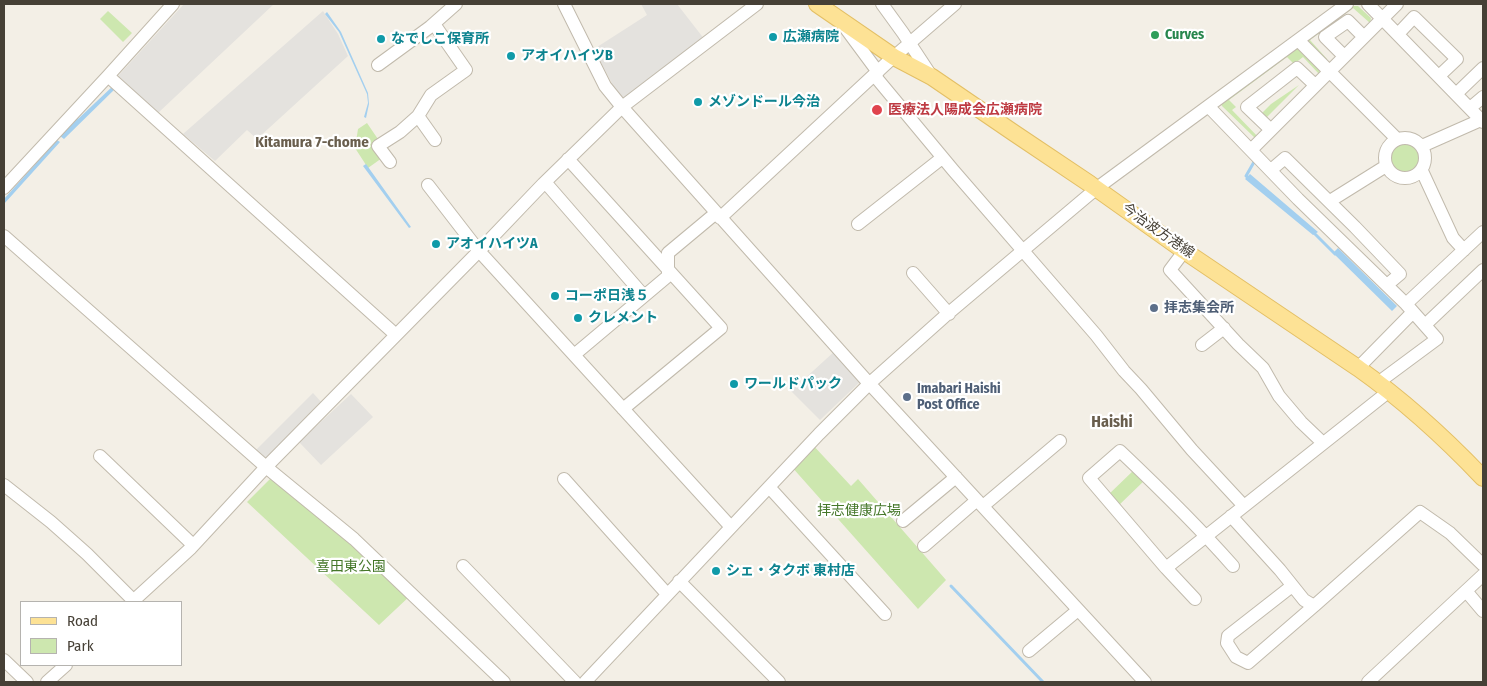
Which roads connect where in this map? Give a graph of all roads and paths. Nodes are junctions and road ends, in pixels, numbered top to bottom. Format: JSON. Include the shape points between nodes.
{"nodes":[{"id":1,"x":173,"y":4,"type":"edge"},
{"id":2,"x":564,"y":4,"type":"edge"},
{"id":3,"x":757,"y":4,"type":"edge"},
{"id":4,"x":817,"y":4,"type":"edge"},
{"id":5,"x":882,"y":4,"type":"edge"},
{"id":6,"x":1347,"y":4,"type":"edge"},
{"id":7,"x":1368,"y":4,"type":"edge"},
{"id":8,"x":1397,"y":4,"type":"edge"},
{"id":9,"x":453,"y":5,"type":"edge"},
{"id":10,"x":952,"y":5,"type":"edge"},
{"id":11,"x":838,"y":18,"type":"junction"},
{"id":12,"x":1382,"y":18,"type":"junction"},
{"id":13,"x":434,"y":24,"type":"junction"},
{"id":14,"x":1398,"y":34,"type":"junction"},
{"id":15,"x":1364,"y":37,"type":"junction"},
{"id":16,"x":1298,"y":40,"type":"junction"},
{"id":17,"x":910,"y":44,"type":"junction"},
{"id":18,"x":1344,"y":56,"type":"junction"},
{"id":19,"x":894,"y":57,"type":"junction"},
{"id":20,"x":378,"y":65,"type":"dead end"},
{"id":21,"x":1483,"y":68,"type":"edge"},
{"id":22,"x":1330,"y":71,"type":"junction"},
{"id":23,"x":876,"y":74,"type":"junction"},
{"id":24,"x":108,"y":76,"type":"junction"},
{"id":25,"x":1439,"y":76,"type":"junction"},
{"id":26,"x":932,"y":77,"type":"junction"},
{"id":27,"x":1315,"y":85,"type":"junction"},
{"id":28,"x":1456,"y":94,"type":"junction"},
{"id":29,"x":1483,"y":97,"type":"edge"},
{"id":30,"x":622,"y":107,"type":"junction"},
{"id":31,"x":1209,"y":107,"type":"junction"},
{"id":32,"x":1470,"y":108,"type":"junction"},
{"id":33,"x":418,"y":116,"type":"junction"},
{"id":34,"x":1483,"y":120,"type":"edge"},
{"id":35,"x":1271,"y":130,"type":"junction"},
{"id":36,"x":434,"y":140,"type":"dead end"},
{"id":37,"x":1397,"y":140,"type":"junction"},
{"id":38,"x":1422,"y":146,"type":"junction"},
{"id":39,"x":1251,"y":150,"type":"junction"},
{"id":40,"x":942,"y":158,"type":"junction"},
{"id":41,"x":568,"y":159,"type":"junction"},
{"id":42,"x":390,"y":162,"type":"dead end"},
{"id":43,"x":1386,"y":166,"type":"junction"},
{"id":44,"x":1271,"y":170,"type":"junction"},
{"id":45,"x":1422,"y":171,"type":"junction"},
{"id":46,"x":545,"y":182,"type":"junction"},
{"id":47,"x":428,"y":185,"type":"dead end"},
{"id":48,"x":4,"y":188,"type":"edge"},
{"id":49,"x":1097,"y":188,"type":"junction"},
{"id":50,"x":1330,"y":201,"type":"junction"},
{"id":51,"x":718,"y":216,"type":"junction"},
{"id":52,"x":858,"y":224,"type":"dead end"},
{"id":53,"x":1483,"y":232,"type":"edge"},
{"id":54,"x":4,"y":236,"type":"edge"},
{"id":55,"x":1185,"y":250,"type":"junction"},
{"id":56,"x":1464,"y":250,"type":"junction"},
{"id":57,"x":479,"y":251,"type":"junction"},
{"id":58,"x":1022,"y":252,"type":"junction"},
{"id":59,"x":668,"y":269,"type":"junction"},
{"id":60,"x":1483,"y":270,"type":"edge"},
{"id":61,"x":913,"y":273,"type":"dead end"},
{"id":62,"x":1387,"y":285,"type":"junction"},
{"id":63,"x":644,"y":296,"type":"junction"},
{"id":64,"x":1410,"y":308,"type":"junction"},
{"id":65,"x":949,"y":314,"type":"junction"},
{"id":66,"x":1425,"y":325,"type":"junction"},
{"id":67,"x":1224,"y":328,"type":"junction"},
{"id":68,"x":396,"y":335,"type":"junction"},
{"id":69,"x":1202,"y":345,"type":"dead end"},
{"id":70,"x":574,"y":355,"type":"junction"},
{"id":71,"x":1358,"y":368,"type":"junction"},
{"id":72,"x":870,"y":383,"type":"junction"},
{"id":73,"x":1384,"y":386,"type":"junction"},
{"id":74,"x":623,"y":409,"type":"junction"},
{"id":75,"x":1060,"y":441,"type":"dead end"},
{"id":76,"x":1323,"y":444,"type":"junction"},
{"id":77,"x":100,"y":456,"type":"dead end"},
{"id":78,"x":266,"y":467,"type":"junction"},
{"id":79,"x":956,"y":477,"type":"junction"},
{"id":80,"x":1483,"y":478,"type":"edge"},
{"id":81,"x":564,"y":479,"type":"dead end"},
{"id":82,"x":4,"y":485,"type":"edge"},
{"id":83,"x":769,"y":487,"type":"junction"},
{"id":84,"x":980,"y":503,"type":"junction"},
{"id":85,"x":1244,"y":506,"type":"junction"},
{"id":86,"x":1231,"y":516,"type":"junction"},
{"id":87,"x":903,"y":521,"type":"dead end"},
{"id":88,"x":731,"y":527,"type":"junction"},
{"id":89,"x":1206,"y":536,"type":"junction"},
{"id":90,"x":193,"y":545,"type":"junction"},
{"id":91,"x":924,"y":546,"type":"dead end"},
{"id":92,"x":1483,"y":565,"type":"edge"},
{"id":93,"x":463,"y":566,"type":"dead end"},
{"id":94,"x":1233,"y":566,"type":"dead end"},
{"id":95,"x":1166,"y":568,"type":"junction"},
{"id":96,"x":1483,"y":575,"type":"edge"},
{"id":97,"x":679,"y":581,"type":"junction"},
{"id":98,"x":1292,"y":586,"type":"junction"},
{"id":99,"x":1466,"y":591,"type":"junction"},
{"id":100,"x":667,"y":594,"type":"junction"},
{"id":101,"x":1195,"y":599,"type":"dead end"},
{"id":102,"x":132,"y":601,"type":"edge"},
{"id":103,"x":134,"y":601,"type":"edge"},
{"id":104,"x":1314,"y":606,"type":"junction"},
{"id":105,"x":1078,"y":610,"type":"junction"},
{"id":106,"x":1483,"y":611,"type":"edge"},
{"id":107,"x":884,"y":614,"type":"dead end"},
{"id":108,"x":1029,"y":651,"type":"dead end"},
{"id":109,"x":4,"y":660,"type":"edge"},
{"id":110,"x":65,"y":666,"type":"edge"},
{"id":111,"x":27,"y":682,"type":"edge"},
{"id":112,"x":47,"y":682,"type":"edge"},
{"id":113,"x":504,"y":682,"type":"edge"},
{"id":114,"x":575,"y":682,"type":"edge"},
{"id":115,"x":585,"y":682,"type":"edge"},
{"id":116,"x":779,"y":682,"type":"edge"},
{"id":117,"x":1145,"y":682,"type":"edge"},
{"id":118,"x":1368,"y":682,"type":"edge"}],
"edges":[{"from":1,"to":24,"type":"street"},
{"from":2,"to":30,"type":"street","via":[[605,86]]},
{"from":3,"to":30,"type":"street"},
{"from":4,"to":11,"type":"main road","name":"今治波方港線"},
{"from":5,"to":17,"type":"street"},
{"from":6,"to":16,"type":"street"},
{"from":7,"to":12,"type":"street"},
{"from":8,"to":12,"type":"street"},
{"from":9,"to":13,"type":"street"},
{"from":10,"to":17,"type":"street"},
{"from":11,"to":19,"type":"main road","name":"今治波方港線"},
{"from":11,"to":23,"type":"street"},
{"from":12,"to":14,"type":"street"},
{"from":12,"to":15,"type":"street"},
{"from":13,"to":20,"type":"street"},
{"from":13,"to":33,"type":"street","via":[[466,70],[431,95]]},
{"from":14,"to":25,"type":"street"},
{"from":14,"to":25,"type":"street","via":[[1414,17],[1457,58]]},
{"from":15,"to":18,"type":"street"},
{"from":15,"to":18,"type":"street","via":[[1348,21],[1325,37]]},
{"from":16,"to":22,"type":"street"},
{"from":16,"to":31,"type":"street"},
{"from":17,"to":19,"type":"street"},
{"from":17,"to":26,"type":"street"},
{"from":18,"to":22,"type":"street"},
{"from":19,"to":23,"type":"street"},
{"from":19,"to":26,"type":"main road","name":"今治波方港線"},
{"from":21,"to":28,"type":"street"},
{"from":22,"to":27,"type":"street"},
{"from":22,"to":37,"type":"street"},
{"from":23,"to":40,"type":"street"},
{"from":23,"to":51,"type":"street"},
{"from":24,"to":48,"type":"street"},
{"from":24,"to":68,"type":"street"},
{"from":25,"to":28,"type":"street"},
{"from":26,"to":49,"type":"main road","name":"今治波方港線"},
{"from":27,"to":35,"type":"street"},
{"from":27,"to":35,"type":"street","via":[[1297,68],[1247,107]]},
{"from":28,"to":32,"type":"street"},
{"from":29,"to":32,"type":"street"},
{"from":30,"to":41,"type":"street"},
{"from":30,"to":51,"type":"street"},
{"from":31,"to":39,"type":"street"},
{"from":31,"to":49,"type":"street"},
{"from":32,"to":34,"type":"street"},
{"from":33,"to":36,"type":"street"},
{"from":33,"to":42,"type":"street","via":[[378,146]]},
{"from":34,"to":38,"type":"street"},
{"from":35,"to":39,"type":"street"},
{"from":37,"to":38,"type":"street","via":[[1408,138]]},
{"from":37,"to":43,"type":"street","via":[[1387,149]]},
{"from":38,"to":45,"type":"street","via":[[1426,158]]},
{"from":39,"to":44,"type":"street"},
{"from":40,"to":52,"type":"street"},
{"from":40,"to":58,"type":"street"},
{"from":41,"to":46,"type":"street"},
{"from":41,"to":59,"type":"street"},
{"from":43,"to":45,"type":"street","via":[[1394,176],[1405,179]]},
{"from":43,"to":50,"type":"street"},
{"from":44,"to":50,"type":"street","via":[[1285,158]]},
{"from":44,"to":62,"type":"street"},
{"from":45,"to":56,"type":"street","via":[[1453,238]]},
{"from":46,"to":57,"type":"street"},
{"from":46,"to":63,"type":"street"},
{"from":47,"to":57,"type":"street"},
{"from":49,"to":55,"type":"main road","name":"今治波方港線"},
{"from":49,"to":58,"type":"street"},
{"from":50,"to":62,"type":"street","via":[[1400,274]]},
{"from":51,"to":59,"type":"street","via":[[668,253]]},
{"from":51,"to":72,"type":"street"},
{"from":53,"to":56,"type":"street"},
{"from":54,"to":78,"type":"street"},
{"from":55,"to":67,"type":"street","via":[[1170,270]]},
{"from":55,"to":71,"type":"main road","name":"今治波方港線"},
{"from":56,"to":64,"type":"street"},
{"from":57,"to":68,"type":"street"},
{"from":57,"to":70,"type":"street"},
{"from":58,"to":65,"type":"street"},
{"from":58,"to":85,"type":"street"},
{"from":59,"to":63,"type":"street","via":[[668,276]]},
{"from":59,"to":74,"type":"street","via":[[721,328]]},
{"from":60,"to":66,"type":"street"},
{"from":61,"to":65,"type":"street"},
{"from":62,"to":64,"type":"street"},
{"from":63,"to":70,"type":"street"},
{"from":64,"to":66,"type":"street"},
{"from":64,"to":71,"type":"street"},
{"from":65,"to":72,"type":"street"},
{"from":66,"to":73,"type":"street","via":[[1437,339]]},
{"from":67,"to":69,"type":"street"},
{"from":67,"to":76,"type":"street","via":[[1263,368],[1279,396]]},
{"from":68,"to":78,"type":"street"},
{"from":70,"to":74,"type":"street"},
{"from":71,"to":73,"type":"main road","name":"今治波方港線"},
{"from":72,"to":79,"type":"street"},
{"from":72,"to":83,"type":"street"},
{"from":73,"to":76,"type":"street"},
{"from":73,"to":80,"type":"main road","name":"今治波方港線"},
{"from":74,"to":88,"type":"street"},
{"from":75,"to":84,"type":"street"},
{"from":76,"to":85,"type":"street"},
{"from":77,"to":90,"type":"street"},
{"from":78,"to":90,"type":"street"},
{"from":78,"to":113,"type":"street","via":[[354,539]]},
{"from":79,"to":84,"type":"street"},
{"from":79,"to":87,"type":"street"},
{"from":81,"to":100,"type":"street"},
{"from":82,"to":102,"type":"street","via":[[80,547]]},
{"from":83,"to":88,"type":"street"},
{"from":83,"to":107,"type":"street"},
{"from":84,"to":91,"type":"street"},
{"from":84,"to":105,"type":"street"},
{"from":85,"to":86,"type":"street"},
{"from":86,"to":89,"type":"street"},
{"from":86,"to":98,"type":"street"},
{"from":88,"to":97,"type":"street"},
{"from":89,"to":94,"type":"street"},
{"from":89,"to":95,"type":"street"},
{"from":89,"to":95,"type":"street","via":[[1120,451],[1089,478]]},
{"from":90,"to":103,"type":"street"},
{"from":92,"to":104,"type":"street","via":[[1450,533],[1420,512]]},
{"from":93,"to":114,"type":"street"},
{"from":95,"to":101,"type":"street"},
{"from":96,"to":99,"type":"street"},
{"from":97,"to":100,"type":"street"},
{"from":97,"to":116,"type":"street"},
{"from":98,"to":104,"type":"street"},
{"from":98,"to":104,"type":"street","via":[[1228,636],[1227,643],[1236,657],[1248,662]]},
{"from":99,"to":106,"type":"street"},
{"from":99,"to":118,"type":"street"},
{"from":100,"to":115,"type":"street"},
{"from":105,"to":108,"type":"street"},
{"from":105,"to":117,"type":"street"},
{"from":109,"to":111,"type":"street"},
{"from":110,"to":112,"type":"street"}]}
